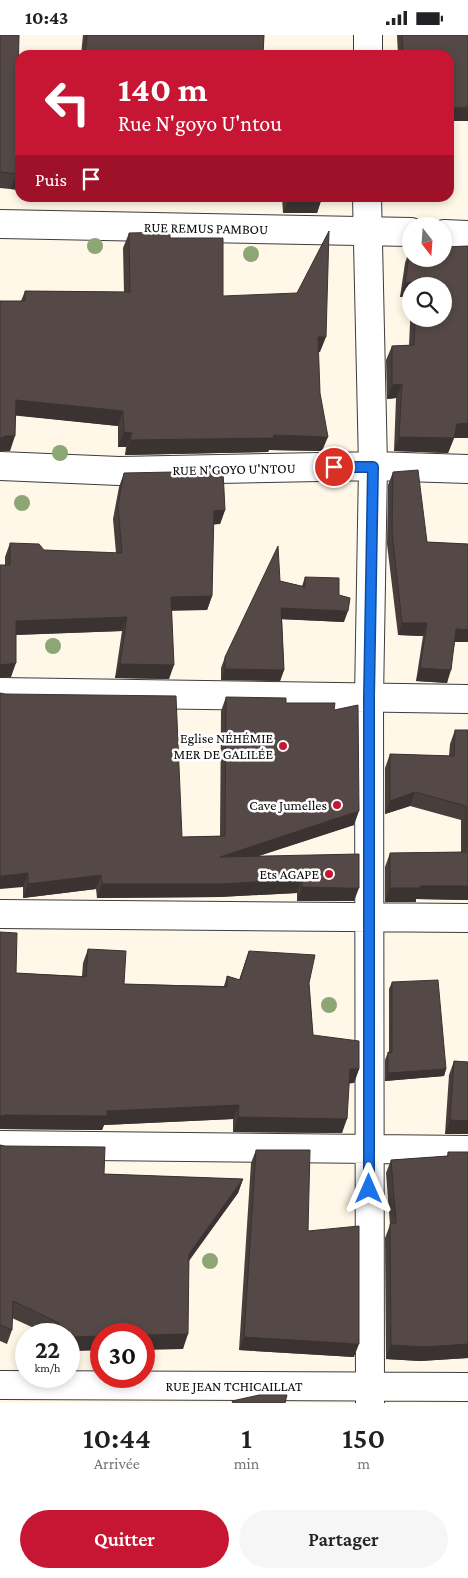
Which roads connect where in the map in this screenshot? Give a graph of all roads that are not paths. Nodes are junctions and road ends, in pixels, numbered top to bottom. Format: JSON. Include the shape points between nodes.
{"nodes":[{"id":1,"x":368,"y":35,"type":"edge"},
{"id":2,"x":368,"y":50,"type":"edge"},
{"id":3,"x":367,"y":202,"type":"edge"},
{"id":4,"x":0,"y":224,"type":"edge"},
{"id":5,"x":367,"y":230,"type":"junction"},
{"id":6,"x":402,"y":232,"type":"edge"},
{"id":7,"x":452,"y":234,"type":"edge"},
{"id":8,"x":468,"y":235,"type":"edge"},
{"id":9,"x":0,"y":466,"type":"edge"},
{"id":10,"x":373,"y":467,"type":"junction"},
{"id":11,"x":468,"y":469,"type":"edge"},
{"id":12,"x":0,"y":692,"type":"edge"},
{"id":13,"x":369,"y":698,"type":"junction"},
{"id":14,"x":468,"y":699,"type":"edge"},
{"id":15,"x":0,"y":914,"type":"edge"},
{"id":16,"x":370,"y":917,"type":"junction"},
{"id":17,"x":468,"y":918,"type":"edge"},
{"id":18,"x":0,"y":1145,"type":"edge"},
{"id":19,"x":369,"y":1149,"type":"junction"},
{"id":20,"x":468,"y":1149,"type":"edge"},
{"id":21,"x":0,"y":1385,"type":"edge"},
{"id":22,"x":468,"y":1387,"type":"edge"},
{"id":23,"x":370,"y":1394,"type":"edge"},
{"id":24,"x":100,"y":1395,"type":"edge"}],
"edges":[{"from":1,"to":2,"type":"street"},
{"from":3,"to":5,"type":"street"},
{"from":4,"to":5,"type":"street","name":"RUE REMUS PAMBOU"},
{"from":5,"to":6,"type":"street","name":"RUE REMUS PAMBOU"},
{"from":5,"to":10,"type":"street"},
{"from":7,"to":8,"type":"street"},
{"from":9,"to":10,"type":"street","name":"RUE N'GOYO U'NTOU","via":[[120,471]]},
{"from":10,"to":11,"type":"street","name":"RUE N'GOYO U'NTOU"},
{"from":10,"to":13,"type":"street"},
{"from":12,"to":13,"type":"street"},
{"from":13,"to":14,"type":"street"},
{"from":13,"to":16,"type":"street"},
{"from":15,"to":16,"type":"street"},
{"from":16,"to":17,"type":"street"},
{"from":16,"to":19,"type":"street"},
{"from":18,"to":19,"type":"street"},
{"from":19,"to":20,"type":"street"},
{"from":19,"to":23,"type":"street"},
{"from":21,"to":24,"type":"street","name":"RUE JEAN TCHICAILLAT"},
{"from":22,"to":23,"type":"street","name":"RUE JEAN TCHICAILLAT"},
{"from":23,"to":24,"type":"street","name":"RUE JEAN TCHICAILLAT"}]}
